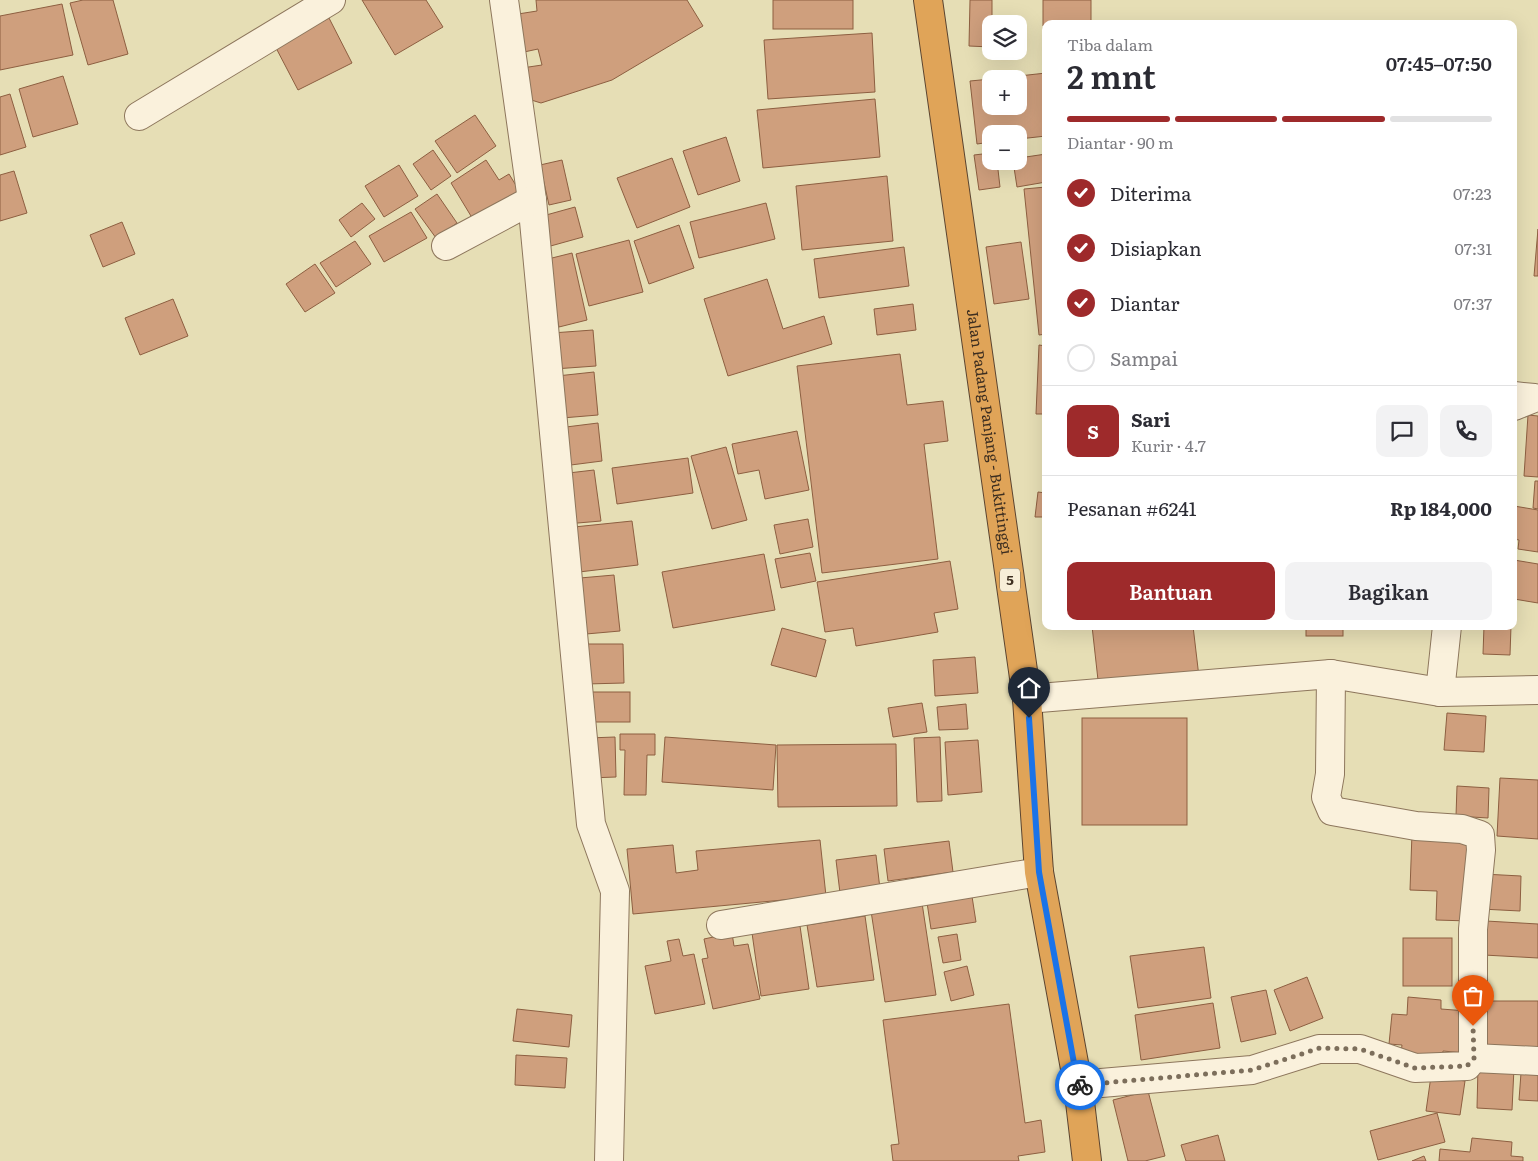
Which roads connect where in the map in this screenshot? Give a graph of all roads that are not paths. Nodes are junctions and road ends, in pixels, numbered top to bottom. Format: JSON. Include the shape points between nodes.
{"nodes":[{"id":1,"x":331,"y":0,"type":"edge"},
{"id":2,"x":504,"y":0,"type":"edge"},
{"id":3,"x":928,"y":0,"type":"edge"},
{"id":4,"x":139,"y":116,"type":"dead end"},
{"id":5,"x":532,"y":200,"type":"junction"},
{"id":6,"x":446,"y":246,"type":"dead end"},
{"id":7,"x":1447,"y":630,"type":"edge"},
{"id":8,"x":1331,"y":674,"type":"junction"},
{"id":9,"x":1538,"y":690,"type":"edge"},
{"id":10,"x":1440,"y":692,"type":"junction"},
{"id":11,"x":1027,"y":699,"type":"junction"},
{"id":12,"x":1039,"y":872,"type":"junction"},
{"id":13,"x":721,"y":925,"type":"dead end"},
{"id":14,"x":1474,"y":1058,"type":"junction"},
{"id":15,"x":1538,"y":1062,"type":"edge"},
{"id":16,"x":1078,"y":1085,"type":"junction"},
{"id":17,"x":609,"y":1161,"type":"edge"},
{"id":18,"x":1086,"y":1161,"type":"edge"}],
"edges":[{"from":1,"to":4,"type":"street"},
{"from":2,"to":5,"type":"street"},
{"from":3,"to":11,"type":"highway","name":"Jalan Padang Panjang - Bukittinggi","number":"5"},
{"from":5,"to":6,"type":"street"},
{"from":5,"to":17,"type":"street","via":[[591,824],[615,891]]},
{"from":7,"to":10,"type":"street"},
{"from":8,"to":10,"type":"street"},
{"from":8,"to":11,"type":"street"},
{"from":8,"to":14,"type":"street","via":[[1330,774],[1326,797],[1332,811],[1416,826],[1462,829],[1480,835],[1482,850],[1473,929]]},
{"from":9,"to":10,"type":"street"},
{"from":11,"to":12,"type":"highway","name":"Jalan Padang Panjang - Bukittinggi","number":"5"},
{"from":12,"to":13,"type":"street"},
{"from":12,"to":16,"type":"highway","name":"Jalan Padang Panjang - Bukittinggi","number":"5"},
{"from":14,"to":15,"type":"street"},
{"from":14,"to":16,"type":"street","via":[[1467,1066],[1415,1068],[1360,1049],[1320,1048],[1252,1070]]},
{"from":16,"to":18,"type":"highway","name":"Jalan Padang Panjang - Bukittinggi","number":"5"}]}
